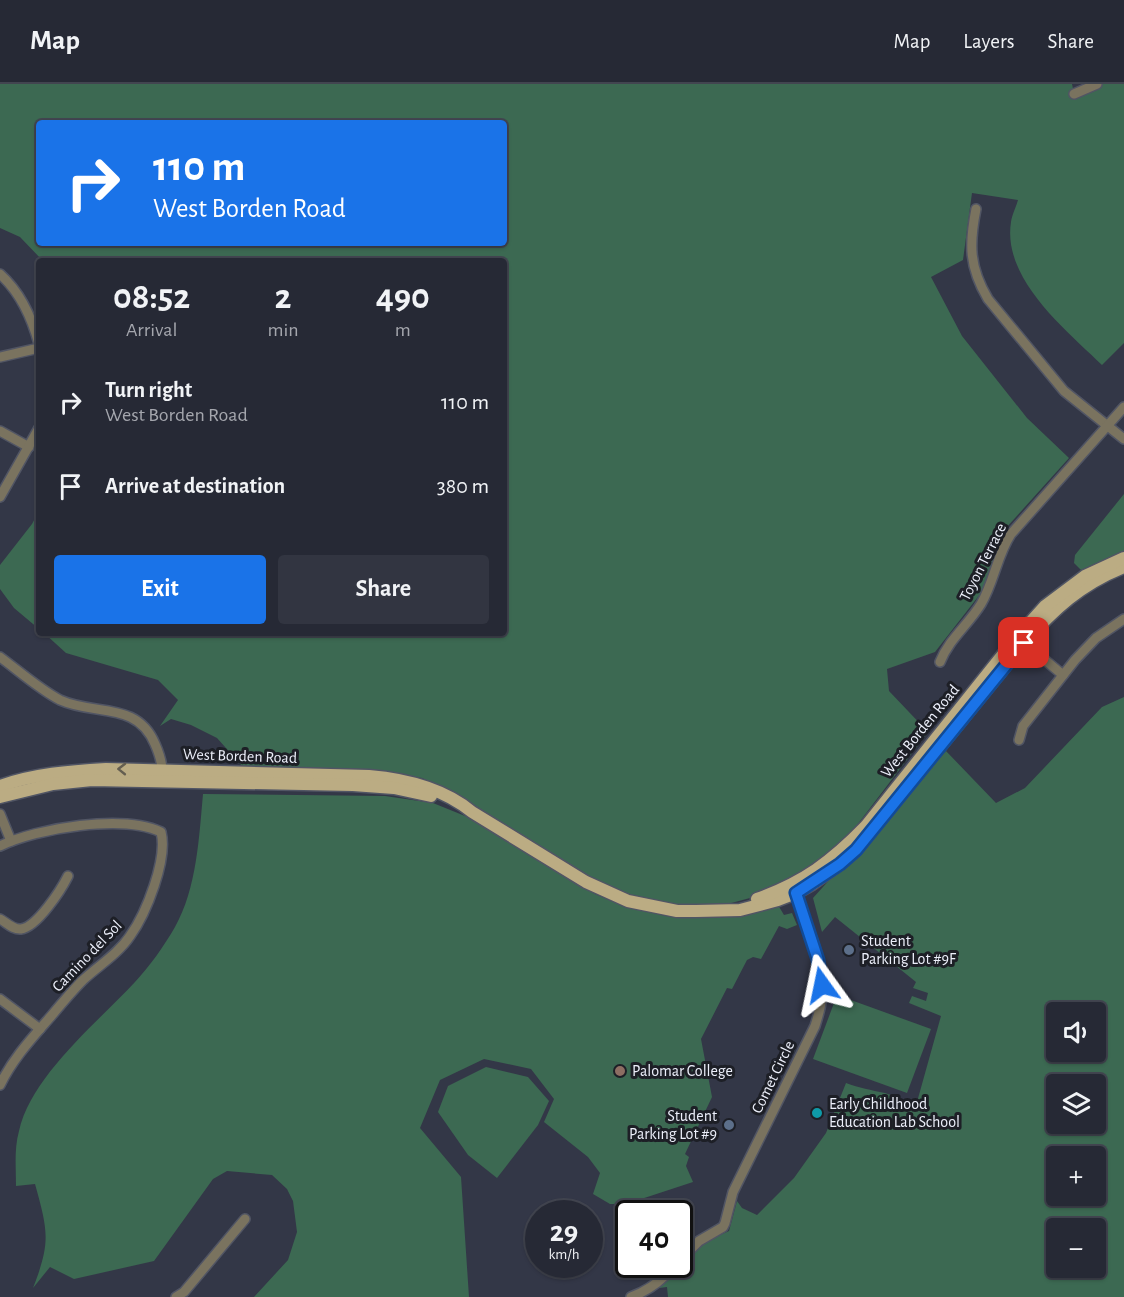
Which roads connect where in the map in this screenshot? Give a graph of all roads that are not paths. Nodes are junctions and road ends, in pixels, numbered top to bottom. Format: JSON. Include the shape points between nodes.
{"nodes":[{"id":1,"x":1097,"y":84,"type":"edge"},
{"id":2,"x":1074,"y":94,"type":"dead end"},
{"id":3,"x":976,"y":209,"type":"dead end"},
{"id":4,"x":0,"y":274,"type":"edge"},
{"id":5,"x":36,"y":334,"type":"edge"},
{"id":6,"x":36,"y":347,"type":"edge"},
{"id":7,"x":0,"y":357,"type":"edge"},
{"id":8,"x":1124,"y":407,"type":"edge"},
{"id":9,"x":1107,"y":426,"type":"junction"},
{"id":10,"x":0,"y":431,"type":"edge"},
{"id":11,"x":36,"y":434,"type":"edge"},
{"id":12,"x":1124,"y":439,"type":"edge"},
{"id":13,"x":29,"y":447,"type":"junction"},
{"id":14,"x":0,"y":497,"type":"edge"},
{"id":15,"x":1124,"y":558,"type":"edge"},
{"id":16,"x":1124,"y":567,"type":"edge"},
{"id":17,"x":1124,"y":619,"type":"edge"},
{"id":18,"x":1020,"y":640,"type":"junction"},
{"id":19,"x":0,"y":657,"type":"edge"},
{"id":20,"x":940,"y":662,"type":"dead end"},
{"id":21,"x":1063,"y":675,"type":"junction"},
{"id":22,"x":1019,"y":740,"type":"dead end"},
{"id":23,"x":162,"y":775,"type":"junction"},
{"id":24,"x":0,"y":786,"type":"edge"},
{"id":25,"x":0,"y":797,"type":"edge"},
{"id":26,"x":0,"y":814,"type":"edge"},
{"id":27,"x":11,"y":841,"type":"junction"},
{"id":28,"x":0,"y":846,"type":"edge"},
{"id":29,"x":68,"y":876,"type":"dead end"},
{"id":30,"x":794,"y":889,"type":"junction"},
{"id":31,"x":0,"y":919,"type":"edge"},
{"id":32,"x":0,"y":999,"type":"edge"},
{"id":33,"x":40,"y":1029,"type":"junction"},
{"id":34,"x":0,"y":1084,"type":"edge"},
{"id":35,"x":245,"y":1219,"type":"dead end"},
{"id":36,"x":693,"y":1247,"type":"edge"},
{"id":37,"x":664,"y":1278,"type":"edge"},
{"id":38,"x":646,"y":1294,"type":"edge"},
{"id":39,"x":176,"y":1297,"type":"edge"},
{"id":40,"x":631,"y":1297,"type":"edge"}],
"edges":[{"from":1,"to":2,"type":"street"},
{"from":3,"to":9,"type":"street","via":[[971,252],[988,298],[1064,391]]},
{"from":4,"to":5,"type":"street","via":[[16,291]]},
{"from":6,"to":7,"type":"street"},
{"from":8,"to":9,"type":"street","name":"Toyon Terrace"},
{"from":9,"to":12,"type":"street"},
{"from":9,"to":20,"type":"street","name":"Toyon Terrace","via":[[1011,534],[982,603],[946,648]]},
{"from":10,"to":13,"type":"street"},
{"from":11,"to":13,"type":"street"},
{"from":13,"to":14,"type":"street"},
{"from":15,"to":18,"type":"main road","name":"West Borden Road","via":[[1068,587],[1045,606]]},
{"from":16,"to":18,"type":"main road","name":"West Borden Road","via":[[1083,587]]},
{"from":17,"to":21,"type":"street","via":[[1096,638]]},
{"from":18,"to":21,"type":"street"},
{"from":18,"to":30,"type":"main road","name":"West Borden Road","via":[[856,850],[840,864]]},
{"from":19,"to":23,"type":"street","via":[[61,700],[138,720],[150,732]]},
{"from":21,"to":22,"type":"street","via":[[1023,726]]},
{"from":23,"to":24,"type":"main road","name":"West Borden Road","one_way":true,"via":[[106,769],[70,771]]},
{"from":23,"to":25,"type":"main road","name":"West Borden Road","via":[[53,784]]},
{"from":23,"to":30,"type":"main road","name":"West Borden Road","via":[[392,778],[438,791],[461,803],[586,882],[628,901],[677,911],[731,909]]},
{"from":26,"to":27,"type":"street"},
{"from":27,"to":28,"type":"street"},
{"from":27,"to":33,"type":"street","name":"Camino del Sol","via":[[91,824],[150,827],[161,832],[163,841],[154,884],[130,937],[83,980]]},
{"from":29,"to":31,"type":"street","via":[[59,894],[29,925],[13,928]]},
{"from":30,"to":36,"type":"street","name":"Comet Circle","via":[[818,960],[821,1005],[733,1192],[723,1227]]},
{"from":32,"to":33,"type":"street"},
{"from":33,"to":34,"type":"street","name":"Camino del Sol"},
{"from":35,"to":39,"type":"street"},
{"from":37,"to":38,"type":"street"},
{"from":38,"to":40,"type":"street"}]}
